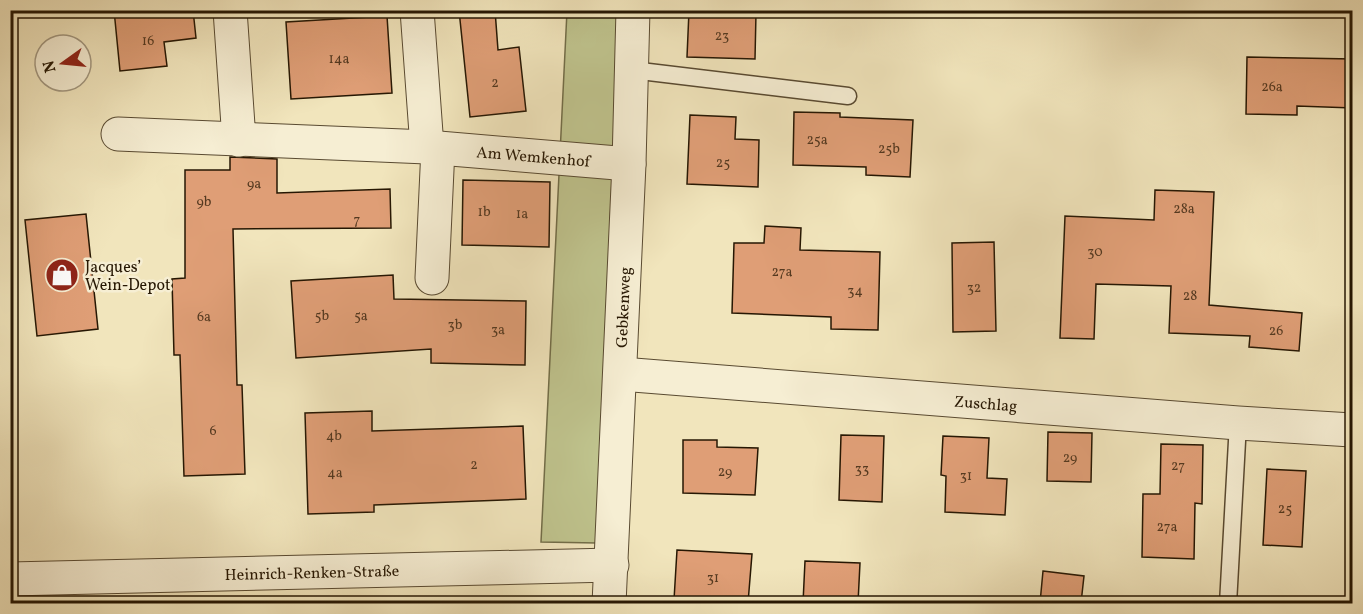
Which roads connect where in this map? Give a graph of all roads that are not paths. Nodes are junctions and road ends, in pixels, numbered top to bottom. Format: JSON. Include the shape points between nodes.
{"nodes":[{"id":1,"x":230,"y":10,"type":"edge"},
{"id":2,"x":417,"y":10,"type":"edge"},
{"id":3,"x":633,"y":10,"type":"edge"},
{"id":4,"x":632,"y":70,"type":"junction"},
{"id":5,"x":848,"y":96,"type":"dead end"},
{"id":6,"x":118,"y":134,"type":"dead end"},
{"id":7,"x":239,"y":140,"type":"junction"},
{"id":8,"x":432,"y":147,"type":"junction"},
{"id":9,"x":629,"y":164,"type":"junction"},
{"id":10,"x":432,"y":278,"type":"dead end"},
{"id":11,"x":621,"y":374,"type":"junction"},
{"id":12,"x":1238,"y":423,"type":"junction"},
{"id":13,"x":1353,"y":430,"type":"edge"},
{"id":14,"x":612,"y":565,"type":"junction"},
{"id":15,"x":10,"y":579,"type":"edge"},
{"id":16,"x":609,"y":603,"type":"edge"},
{"id":17,"x":1228,"y":603,"type":"edge"}],
"edges":[{"from":1,"to":7,"type":"street"},
{"from":2,"to":8,"type":"street"},
{"from":3,"to":4,"type":"street","name":"Gebkenweg"},
{"from":4,"to":5,"type":"lane"},
{"from":4,"to":9,"type":"street","name":"Gebkenweg"},
{"from":6,"to":7,"type":"street","name":"Am Wemkenhof"},
{"from":7,"to":8,"type":"street","name":"Am Wemkenhof"},
{"from":8,"to":9,"type":"street","name":"Am Wemkenhof"},
{"from":8,"to":10,"type":"street"},
{"from":9,"to":11,"type":"street","name":"Gebkenweg"},
{"from":11,"to":12,"type":"street","name":"Zuschlag"},
{"from":11,"to":14,"type":"street","name":"Gebkenweg"},
{"from":12,"to":13,"type":"street","name":"Zuschlag"},
{"from":12,"to":17,"type":"lane"},
{"from":14,"to":15,"type":"street","name":"Heinrich-Renken-Straße"},
{"from":14,"to":16,"type":"street","name":"Gebkenweg"}]}
